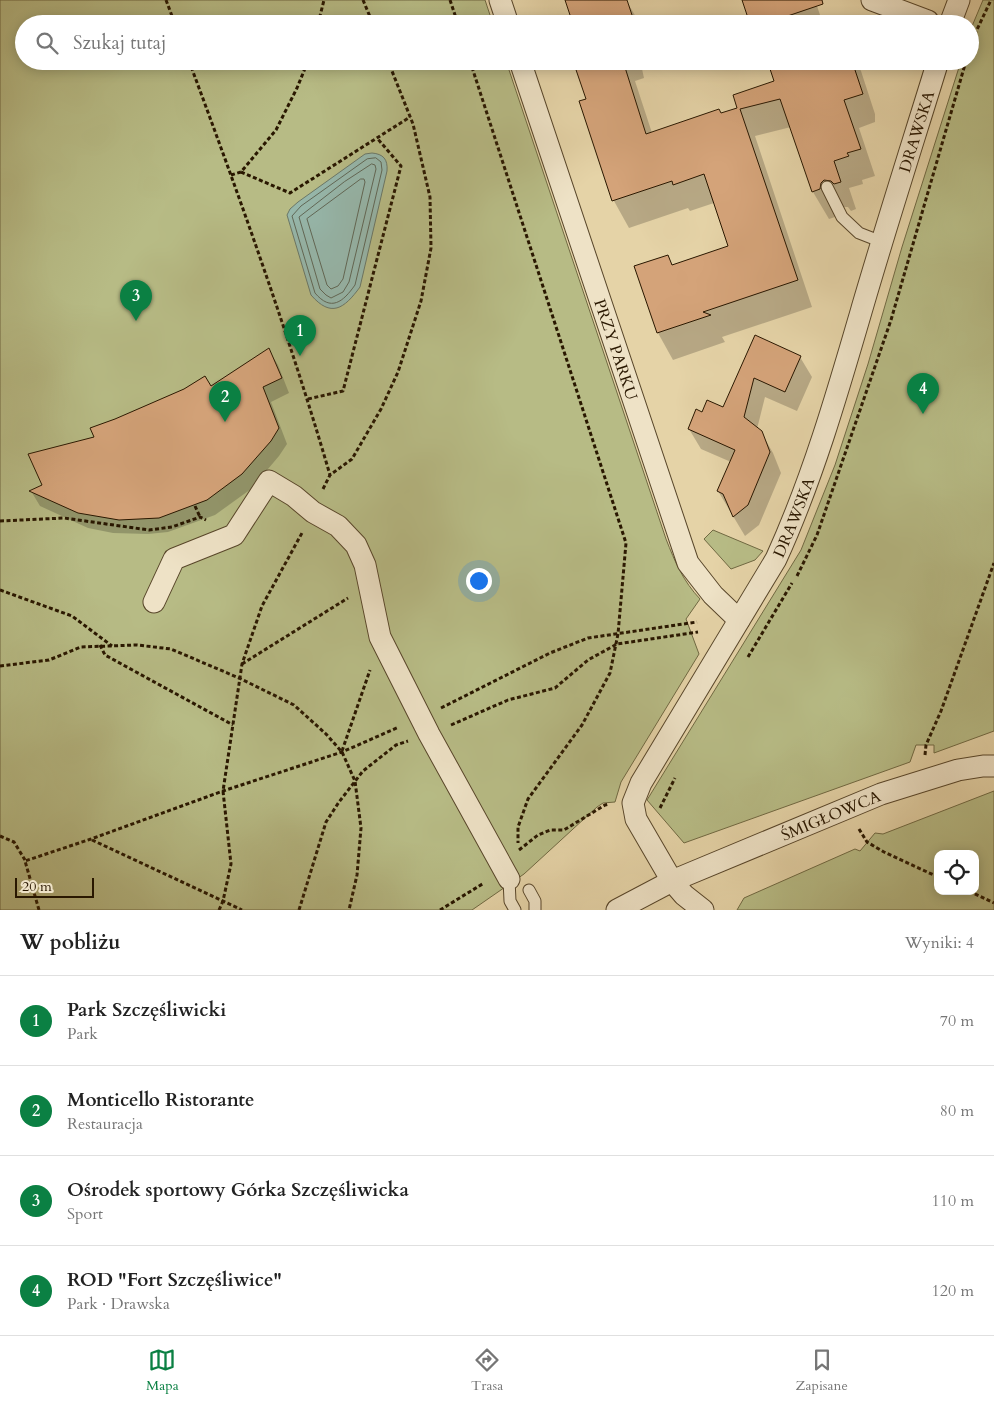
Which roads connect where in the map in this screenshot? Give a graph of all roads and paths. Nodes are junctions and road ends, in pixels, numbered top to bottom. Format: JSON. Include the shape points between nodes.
{"nodes":[{"id":1,"x":166,"y":0,"type":"edge"},
{"id":2,"x":324,"y":0,"type":"edge"},
{"id":3,"x":363,"y":0,"type":"edge"},
{"id":4,"x":450,"y":0,"type":"edge"},
{"id":5,"x":500,"y":0,"type":"edge"},
{"id":6,"x":872,"y":0,"type":"edge"},
{"id":7,"x":959,"y":0,"type":"edge"},
{"id":8,"x":991,"y":0,"type":"edge"},
{"id":9,"x":171,"y":15,"type":"edge"},
{"id":10,"x":320,"y":15,"type":"edge"},
{"id":11,"x":369,"y":15,"type":"edge"},
{"id":12,"x":455,"y":15,"type":"edge"},
{"id":13,"x":505,"y":15,"type":"edge"},
{"id":14,"x":914,"y":15,"type":"edge"},
{"id":15,"x":953,"y":15,"type":"edge"},
{"id":16,"x":979,"y":27,"type":"edge"},
{"id":17,"x":192,"y":70,"type":"edge"},
{"id":18,"x":305,"y":70,"type":"edge"},
{"id":19,"x":392,"y":70,"type":"edge"},
{"id":20,"x":473,"y":70,"type":"edge"},
{"id":21,"x":523,"y":70,"type":"edge"},
{"id":22,"x":935,"y":70,"type":"edge"},
{"id":23,"x":410,"y":117,"type":"junction"},
{"id":24,"x":377,"y":138,"type":"junction"},
{"id":25,"x":241,"y":172,"type":"junction"},
{"id":26,"x":231,"y":175,"type":"junction"},
{"id":27,"x":827,"y":187,"type":"dead end"},
{"id":28,"x":882,"y":242,"type":"junction"},
{"id":29,"x":308,"y":399,"type":"junction"},
{"id":30,"x":330,"y":475,"type":"junction"},
{"id":31,"x":194,"y":506,"type":"dead end"},
{"id":32,"x":313,"y":512,"type":"junction"},
{"id":33,"x":200,"y":516,"type":"junction"},
{"id":34,"x":0,"y":521,"type":"edge"},
{"id":35,"x":234,"y":535,"type":"junction"},
{"id":36,"x":994,"y":563,"type":"edge"},
{"id":37,"x":0,"y":590,"type":"edge"},
{"id":38,"x":349,"y":598,"type":"dead end"},
{"id":39,"x":154,"y":602,"type":"dead end"},
{"id":40,"x":739,"y":620,"type":"junction"},
{"id":41,"x":697,"y":622,"type":"dead end"},
{"id":42,"x":698,"y":632,"type":"dead end"},
{"id":43,"x":618,"y":634,"type":"junction"},
{"id":44,"x":617,"y":644,"type":"junction"},
{"id":45,"x":100,"y":645,"type":"junction"},
{"id":46,"x":112,"y":646,"type":"junction"},
{"id":47,"x":242,"y":664,"type":"junction"},
{"id":48,"x":372,"y":665,"type":"dead end"},
{"id":49,"x":0,"y":666,"type":"edge"},
{"id":50,"x":240,"y":678,"type":"junction"},
{"id":51,"x":232,"y":725,"type":"junction"},
{"id":52,"x":425,"y":726,"type":"junction"},
{"id":53,"x":926,"y":744,"type":"dead end"},
{"id":54,"x":342,"y":752,"type":"junction"},
{"id":55,"x":994,"y":766,"type":"edge"},
{"id":56,"x":355,"y":781,"type":"junction"},
{"id":57,"x":223,"y":790,"type":"junction"},
{"id":58,"x":611,"y":804,"type":"dead end"},
{"id":59,"x":0,"y":836,"type":"edge"},
{"id":60,"x":91,"y":839,"type":"junction"},
{"id":61,"x":867,"y":842,"type":"dead end"},
{"id":62,"x":518,"y":850,"type":"junction"},
{"id":63,"x":25,"y":861,"type":"junction"},
{"id":64,"x":507,"y":875,"type":"junction"},
{"id":65,"x":934,"y":875,"type":"edge"},
{"id":66,"x":672,"y":881,"type":"junction"},
{"id":67,"x":529,"y":890,"type":"dead end"},
{"id":68,"x":977,"y":895,"type":"edge"},
{"id":69,"x":223,"y":902,"type":"junction"},
{"id":70,"x":994,"y":903,"type":"edge"},
{"id":71,"x":512,"y":905,"type":"edge"},
{"id":72,"x":535,"y":905,"type":"edge"},
{"id":73,"x":39,"y":910,"type":"edge"},
{"id":74,"x":219,"y":910,"type":"edge"},
{"id":75,"x":242,"y":910,"type":"edge"},
{"id":76,"x":299,"y":910,"type":"edge"},
{"id":77,"x":349,"y":910,"type":"edge"},
{"id":78,"x":440,"y":910,"type":"edge"},
{"id":79,"x":617,"y":910,"type":"edge"},
{"id":80,"x":703,"y":910,"type":"edge"}],
"edges":[{"from":1,"to":9,"type":"path"},
{"from":2,"to":10,"type":"path"},
{"from":3,"to":11,"type":"path"},
{"from":4,"to":12,"type":"path"},
{"from":5,"to":13,"type":"street"},
{"from":6,"to":14,"type":"street"},
{"from":7,"to":15,"type":"street"},
{"from":8,"to":16,"type":"path"},
{"from":17,"to":26,"type":"path"},
{"from":18,"to":25,"type":"path","via":[[276,130]]},
{"from":19,"to":23,"type":"path"},
{"from":20,"to":43,"type":"path","via":[[626,543]]},
{"from":21,"to":40,"type":"street","name":"PRZY PARKU","via":[[688,563],[712,595]]},
{"from":22,"to":28,"type":"street","name":"DRAWSKA"},
{"from":23,"to":24,"type":"path"},
{"from":23,"to":30,"type":"path","via":[[430,198],[431,248],[421,301],[398,372],[381,409],[352,459]]},
{"from":24,"to":25,"type":"path","via":[[290,193]]},
{"from":24,"to":29,"type":"path","via":[[401,166],[343,391]]},
{"from":25,"to":26,"type":"path"},
{"from":26,"to":29,"type":"path"},
{"from":27,"to":28,"type":"lane","via":[[842,217],[859,233]]},
{"from":28,"to":40,"type":"street","name":"DRAWSKA","via":[[802,499],[776,559]]},
{"from":29,"to":30,"type":"path"},
{"from":30,"to":32,"type":"path"},
{"from":31,"to":33,"type":"path"},
{"from":32,"to":35,"type":"street","via":[[269,481]]},
{"from":32,"to":47,"type":"path","via":[[262,606]]},
{"from":32,"to":52,"type":"street","via":[[338,526],[356,545],[365,565],[380,637]]},
{"from":33,"to":34,"type":"path","via":[[172,527],[149,530],[64,518]]},
{"from":33,"to":35,"type":"path"},
{"from":35,"to":39,"type":"street","via":[[174,559]]},
{"from":36,"to":53,"type":"path"},
{"from":37,"to":46,"type":"path","via":[[72,616]]},
{"from":38,"to":47,"type":"path"},
{"from":40,"to":66,"type":"street","name":"DRAWSKA","via":[[641,783],[633,803],[636,819]]},
{"from":41,"to":43,"type":"path"},
{"from":42,"to":44,"type":"path"},
{"from":43,"to":44,"type":"path"},
{"from":43,"to":52,"type":"path","via":[[588,638],[550,653]]},
{"from":44,"to":52,"type":"path","via":[[588,660],[556,688]]},
{"from":44,"to":62,"type":"path","via":[[610,673],[582,725],[528,799],[518,827]]},
{"from":45,"to":46,"type":"path"},
{"from":45,"to":49,"type":"path","via":[[81,647],[49,660]]},
{"from":45,"to":51,"type":"path","via":[[105,655]]},
{"from":46,"to":50,"type":"path","via":[[171,649]]},
{"from":47,"to":50,"type":"path"},
{"from":48,"to":54,"type":"path"},
{"from":50,"to":51,"type":"path"},
{"from":50,"to":54,"type":"path","via":[[294,705]]},
{"from":51,"to":57,"type":"path"},
{"from":52,"to":54,"type":"path"},
{"from":52,"to":56,"type":"path","via":[[396,745]]},
{"from":52,"to":64,"type":"street"},
{"from":54,"to":56,"type":"path"},
{"from":54,"to":57,"type":"path"},
{"from":55,"to":66,"type":"street","name":"ŚMIGŁOWCA","via":[[958,770],[881,794]]},
{"from":56,"to":76,"type":"path","via":[[326,822]]},
{"from":56,"to":77,"type":"path","via":[[361,828],[357,875]]},
{"from":57,"to":60,"type":"path"},
{"from":57,"to":69,"type":"path","via":[[231,864]]},
{"from":58,"to":62,"type":"path","via":[[564,830],[550,830]]},
{"from":59,"to":63,"type":"path","via":[[14,842]]},
{"from":60,"to":63,"type":"path"},
{"from":60,"to":69,"type":"path"},
{"from":61,"to":65,"type":"path"},
{"from":62,"to":64,"type":"path","via":[[512,855],[517,863]]},
{"from":63,"to":73,"type":"path"},
{"from":64,"to":71,"type":"lane"},
{"from":64,"to":78,"type":"path"},
{"from":66,"to":79,"type":"street"},
{"from":66,"to":80,"type":"street","name":"DRAWSKA"},
{"from":67,"to":72,"type":"lane"},
{"from":68,"to":70,"type":"path"},
{"from":69,"to":74,"type":"path"},
{"from":69,"to":75,"type":"path"}]}
